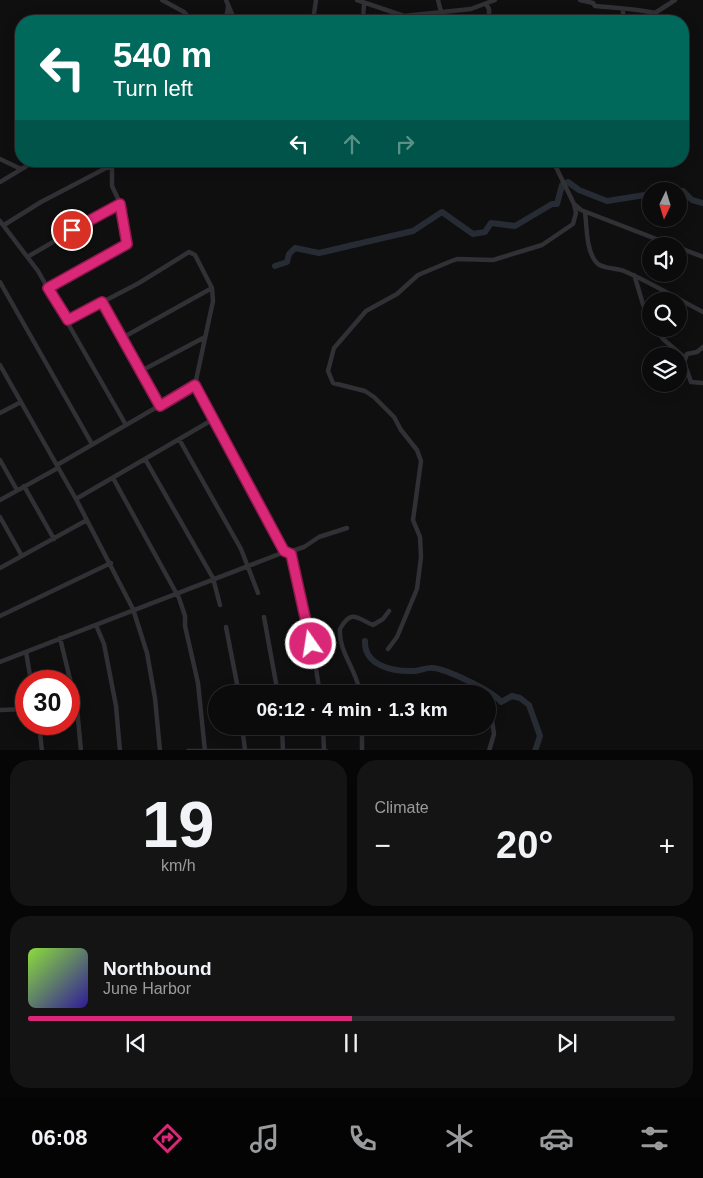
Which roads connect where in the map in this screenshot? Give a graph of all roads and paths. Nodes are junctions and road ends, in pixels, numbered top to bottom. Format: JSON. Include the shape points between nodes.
{"nodes":[{"id":1,"x":162,"y":0,"type":"edge"},
{"id":2,"x":316,"y":0,"type":"edge"},
{"id":3,"x":357,"y":0,"type":"edge"},
{"id":4,"x":438,"y":0,"type":"edge"},
{"id":5,"x":495,"y":0,"type":"edge"},
{"id":6,"x":580,"y":0,"type":"edge"},
{"id":7,"x":615,"y":0,"type":"edge"},
{"id":8,"x":675,"y":0,"type":"edge"},
{"id":9,"x":227,"y":2,"type":"edge"},
{"id":10,"x":364,"y":3,"type":"junction"},
{"id":11,"x":486,"y":4,"type":"junction"},
{"id":12,"x":616,"y":6,"type":"junction"},
{"id":13,"x":623,"y":10,"type":"junction"},
{"id":14,"x":441,"y":12,"type":"junction"},
{"id":15,"x":655,"y":13,"type":"joint"},
{"id":16,"x":187,"y":15,"type":"edge"},
{"id":17,"x":226,"y":15,"type":"edge"},
{"id":18,"x":232,"y":15,"type":"edge"},
{"id":19,"x":314,"y":15,"type":"edge"},
{"id":20,"x":363,"y":15,"type":"edge"},
{"id":21,"x":401,"y":15,"type":"edge"},
{"id":22,"x":413,"y":15,"type":"edge"},
{"id":23,"x":490,"y":15,"type":"edge"},
{"id":24,"x":623,"y":15,"type":"edge"},
{"id":25,"x":0,"y":159,"type":"edge"},
{"id":26,"x":15,"y":166,"type":"edge"},
{"id":27,"x":17,"y":167,"type":"edge"},
{"id":28,"x":24,"y":167,"type":"edge"},
{"id":29,"x":557,"y":167,"type":"edge"},
{"id":30,"x":21,"y":169,"type":"junction"},
{"id":31,"x":0,"y":182,"type":"edge"},
{"id":32,"x":120,"y":204,"type":"junction"},
{"id":33,"x":574,"y":204,"type":"junction"},
{"id":34,"x":585,"y":212,"type":"junction"},
{"id":35,"x":0,"y":221,"type":"edge"},
{"id":36,"x":4,"y":225,"type":"junction"},
{"id":37,"x":29,"y":256,"type":"junction"},
{"id":38,"x":703,"y":257,"type":"edge"},
{"id":39,"x":634,"y":275,"type":"junction"},
{"id":40,"x":0,"y":282,"type":"edge"},
{"id":41,"x":48,"y":288,"type":"junction"},
{"id":42,"x":212,"y":288,"type":"junction"},
{"id":43,"x":102,"y":302,"type":"junction"},
{"id":44,"x":642,"y":305,"type":"edge"},
{"id":45,"x":703,"y":312,"type":"edge"},
{"id":46,"x":68,"y":320,"type":"junction"},
{"id":47,"x":205,"y":337,"type":"junction"},
{"id":48,"x":662,"y":337,"type":"edge"},
{"id":49,"x":122,"y":338,"type":"junction"},
{"id":50,"x":672,"y":347,"type":"edge"},
{"id":51,"x":703,"y":347,"type":"edge"},
{"id":52,"x":687,"y":355,"type":"edge"},
{"id":53,"x":0,"y":365,"type":"edge"},
{"id":54,"x":687,"y":366,"type":"edge"},
{"id":55,"x":141,"y":371,"type":"junction"},
{"id":56,"x":703,"y":383,"type":"edge"},
{"id":57,"x":195,"y":385,"type":"junction"},
{"id":58,"x":21,"y":402,"type":"junction"},
{"id":59,"x":160,"y":406,"type":"junction"},
{"id":60,"x":0,"y":414,"type":"edge"},
{"id":61,"x":212,"y":420,"type":"junction"},
{"id":62,"x":126,"y":425,"type":"junction"},
{"id":63,"x":179,"y":439,"type":"junction"},
{"id":64,"x":92,"y":444,"type":"junction"},
{"id":65,"x":145,"y":459,"type":"junction"},
{"id":66,"x":0,"y":460,"type":"edge"},
{"id":67,"x":57,"y":466,"type":"junction"},
{"id":68,"x":113,"y":478,"type":"junction"},
{"id":69,"x":24,"y":486,"type":"junction"},
{"id":70,"x":17,"y":490,"type":"junction"},
{"id":71,"x":76,"y":499,"type":"junction"},
{"id":72,"x":0,"y":500,"type":"edge"},
{"id":73,"x":0,"y":517,"type":"edge"},
{"id":74,"x":87,"y":520,"type":"junction"},
{"id":75,"x":347,"y":528,"type":"dead end"},
{"id":76,"x":54,"y":538,"type":"junction"},
{"id":77,"x":287,"y":551,"type":"junction"},
{"id":78,"x":22,"y":556,"type":"junction"},
{"id":79,"x":111,"y":563,"type":"junction"},
{"id":80,"x":248,"y":565,"type":"junction"},
{"id":81,"x":0,"y":568,"type":"edge"},
{"id":82,"x":213,"y":578,"type":"junction"},
{"id":83,"x":177,"y":593,"type":"junction"},
{"id":84,"x":258,"y":593,"type":"dead end"},
{"id":85,"x":220,"y":605,"type":"dead end"},
{"id":86,"x":133,"y":609,"type":"junction"},
{"id":87,"x":389,"y":611,"type":"dead end"},
{"id":88,"x":0,"y":616,"type":"edge"},
{"id":89,"x":264,"y":617,"type":"dead end"},
{"id":90,"x":96,"y":625,"type":"junction"},
{"id":91,"x":226,"y":627,"type":"dead end"},
{"id":92,"x":60,"y":638,"type":"junction"},
{"id":93,"x":388,"y":649,"type":"dead end"},
{"id":94,"x":26,"y":652,"type":"junction"},
{"id":95,"x":0,"y":662,"type":"edge"},
{"id":96,"x":29,"y":670,"type":"edge"},
{"id":97,"x":237,"y":685,"type":"edge"},
{"id":98,"x":276,"y":685,"type":"edge"},
{"id":99,"x":319,"y":685,"type":"edge"},
{"id":100,"x":359,"y":685,"type":"edge"},
{"id":101,"x":15,"y":709,"type":"edge"},
{"id":102,"x":0,"y":710,"type":"edge"},
{"id":103,"x":41,"y":735,"type":"edge"},
{"id":104,"x":243,"y":735,"type":"edge"},
{"id":105,"x":282,"y":735,"type":"edge"},
{"id":106,"x":324,"y":735,"type":"edge"},
{"id":107,"x":362,"y":735,"type":"edge"},
{"id":108,"x":494,"y":735,"type":"edge"},
{"id":109,"x":42,"y":750,"type":"edge"},
{"id":110,"x":80,"y":750,"type":"edge"},
{"id":111,"x":120,"y":750,"type":"edge"},
{"id":112,"x":160,"y":750,"type":"edge"},
{"id":113,"x":188,"y":750,"type":"edge"},
{"id":114,"x":204,"y":750,"type":"edge"},
{"id":115,"x":245,"y":750,"type":"edge"},
{"id":116,"x":283,"y":750,"type":"edge"},
{"id":117,"x":325,"y":750,"type":"edge"},
{"id":118,"x":362,"y":750,"type":"edge"},
{"id":119,"x":489,"y":750,"type":"edge"}],
"edges":[{"from":1,"to":16,"type":"street"},
{"from":2,"to":19,"type":"street"},
{"from":3,"to":10,"type":"street"},
{"from":4,"to":14,"type":"street"},
{"from":5,"to":11,"type":"street"},
{"from":6,"to":12,"type":"street","via":[[595,6]]},
{"from":7,"to":12,"type":"street"},
{"from":8,"to":15,"type":"street"},
{"from":9,"to":17,"type":"street"},
{"from":9,"to":18,"type":"street"},
{"from":10,"to":20,"type":"street"},
{"from":10,"to":21,"type":"street"},
{"from":11,"to":14,"type":"street"},
{"from":11,"to":23,"type":"street"},
{"from":12,"to":13,"type":"street"},
{"from":13,"to":15,"type":"street"},
{"from":13,"to":24,"type":"street"},
{"from":14,"to":22,"type":"street"},
{"from":25,"to":26,"type":"street"},
{"from":27,"to":30,"type":"street"},
{"from":28,"to":30,"type":"street"},
{"from":29,"to":33,"type":"street"},
{"from":30,"to":31,"type":"street"},
{"from":32,"to":36,"type":"street","via":[[112,186],[113,171],[108,167]]},
{"from":32,"to":37,"type":"street"},
{"from":32,"to":41,"type":"street","via":[[127,244]]},
{"from":33,"to":34,"type":"street"},
{"from":33,"to":93,"type":"street","via":[[573,224],[555,238],[535,248],[493,260],[457,259],[418,275],[397,294],[366,311],[334,348],[328,371],[333,383],[365,391],[374,397],[394,417],[417,450],[421,462],[413,520],[420,537],[417,589],[397,637]]},
{"from":34,"to":38,"type":"street"},
{"from":34,"to":39,"type":"street","via":[[596,262],[602,267],[614,267]]},
{"from":35,"to":36,"type":"street"},
{"from":36,"to":37,"type":"street"},
{"from":37,"to":41,"type":"street"},
{"from":39,"to":44,"type":"street"},
{"from":39,"to":45,"type":"street"},
{"from":40,"to":64,"type":"street"},
{"from":41,"to":46,"type":"street"},
{"from":42,"to":43,"type":"street","via":[[195,255],[189,252]]},
{"from":42,"to":47,"type":"street","via":[[213,301]]},
{"from":42,"to":49,"type":"street"},
{"from":43,"to":46,"type":"street"},
{"from":43,"to":49,"type":"street"},
{"from":46,"to":62,"type":"street"},
{"from":47,"to":55,"type":"street"},
{"from":47,"to":57,"type":"street"},
{"from":48,"to":50,"type":"street"},
{"from":49,"to":55,"type":"street"},
{"from":51,"to":52,"type":"street"},
{"from":53,"to":58,"type":"street"},
{"from":54,"to":56,"type":"street","via":[[691,382]]},
{"from":55,"to":59,"type":"street"},
{"from":57,"to":59,"type":"street"},
{"from":57,"to":61,"type":"street"},
{"from":58,"to":60,"type":"street"},
{"from":58,"to":67,"type":"street"},
{"from":59,"to":62,"type":"street"},
{"from":61,"to":63,"type":"street"},
{"from":61,"to":77,"type":"street"},
{"from":62,"to":64,"type":"street"},
{"from":63,"to":65,"type":"street"},
{"from":63,"to":80,"type":"street"},
{"from":64,"to":67,"type":"street"},
{"from":65,"to":68,"type":"street"},
{"from":65,"to":82,"type":"street"},
{"from":66,"to":70,"type":"street"},
{"from":67,"to":69,"type":"street"},
{"from":67,"to":71,"type":"street"},
{"from":68,"to":71,"type":"street"},
{"from":68,"to":83,"type":"street"},
{"from":69,"to":70,"type":"street"},
{"from":69,"to":76,"type":"street"},
{"from":70,"to":72,"type":"street"},
{"from":71,"to":74,"type":"street"},
{"from":73,"to":78,"type":"street"},
{"from":74,"to":76,"type":"street"},
{"from":74,"to":79,"type":"street"},
{"from":75,"to":77,"type":"street"},
{"from":76,"to":78,"type":"street"},
{"from":77,"to":80,"type":"street"},
{"from":77,"to":99,"type":"street"},
{"from":78,"to":81,"type":"street"},
{"from":79,"to":86,"type":"street"},
{"from":79,"to":88,"type":"street"},
{"from":80,"to":82,"type":"street"},
{"from":80,"to":84,"type":"street"},
{"from":82,"to":83,"type":"street"},
{"from":82,"to":85,"type":"street"},
{"from":83,"to":86,"type":"street"},
{"from":83,"to":114,"type":"street","via":[[185,616],[184,626],[198,683]]},
{"from":86,"to":90,"type":"street"},
{"from":86,"to":112,"type":"street","via":[[147,653]]},
{"from":87,"to":100,"type":"street","via":[[373,625],[354,616],[340,629]]},
{"from":89,"to":98,"type":"street"},
{"from":90,"to":92,"type":"street"},
{"from":90,"to":111,"type":"street","via":[[104,644],[116,706]]},
{"from":91,"to":97,"type":"street"},
{"from":92,"to":94,"type":"street"},
{"from":92,"to":110,"type":"street","via":[[77,708]]},
{"from":94,"to":95,"type":"street"},
{"from":94,"to":96,"type":"street"},
{"from":101,"to":102,"type":"street"},
{"from":103,"to":109,"type":"street"},
{"from":104,"to":115,"type":"street"},
{"from":105,"to":116,"type":"street"},
{"from":106,"to":117,"type":"street"},
{"from":107,"to":118,"type":"street"},
{"from":108,"to":119,"type":"street"},
{"from":113,"to":114,"type":"street"},
{"from":114,"to":115,"type":"street"},
{"from":115,"to":116,"type":"street"},
{"from":116,"to":117,"type":"street"}]}
